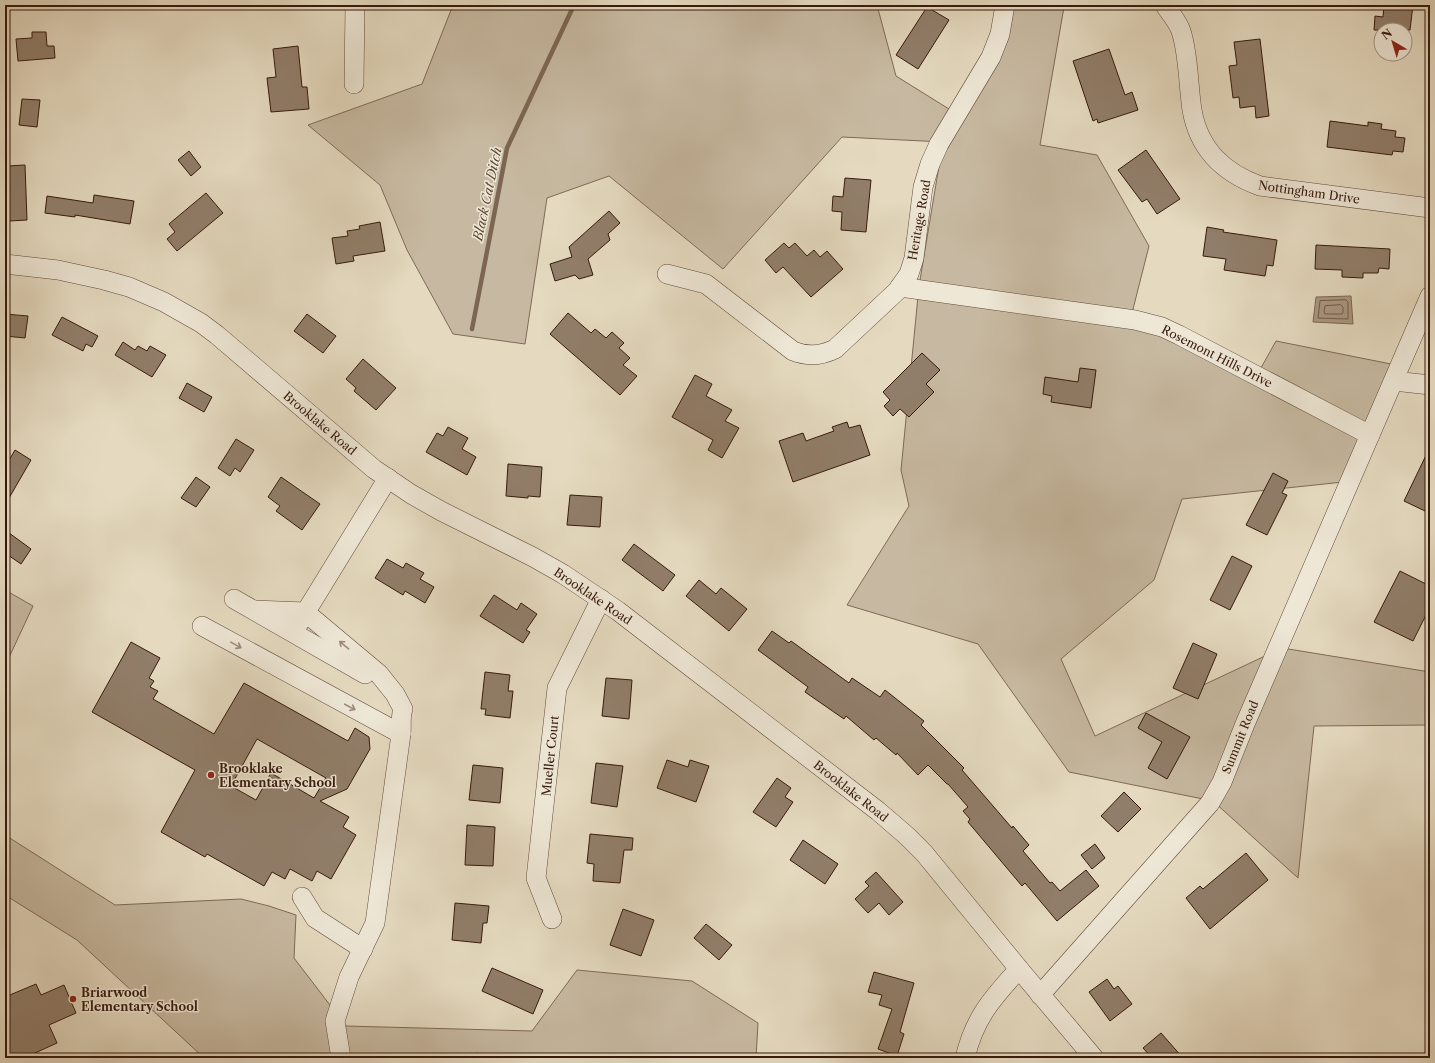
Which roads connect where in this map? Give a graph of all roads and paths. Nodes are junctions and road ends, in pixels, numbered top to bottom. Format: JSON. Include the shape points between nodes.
{"nodes":[{"id":1,"x":355,"y":5,"type":"edge"},
{"id":2,"x":1005,"y":5,"type":"edge"},
{"id":3,"x":1166,"y":7,"type":"dead end"},
{"id":4,"x":354,"y":84,"type":"dead end"},
{"id":5,"x":1430,"y":208,"type":"edge"},
{"id":6,"x":5,"y":264,"type":"edge"},
{"id":7,"x":667,"y":274,"type":"dead end"},
{"id":8,"x":900,"y":287,"type":"junction"},
{"id":9,"x":1430,"y":296,"type":"edge"},
{"id":10,"x":1394,"y":381,"type":"junction"},
{"id":11,"x":1430,"y":385,"type":"edge"},
{"id":12,"x":1370,"y":435,"type":"junction"},
{"id":13,"x":388,"y":478,"type":"junction"},
{"id":14,"x":234,"y":599,"type":"dead end"},
{"id":15,"x":601,"y":599,"type":"junction"},
{"id":16,"x":254,"y":610,"type":"junction"},
{"id":17,"x":305,"y":612,"type":"junction"},
{"id":18,"x":202,"y":626,"type":"dead end"},
{"id":19,"x":293,"y":632,"type":"junction"},
{"id":20,"x":401,"y":725,"type":"junction"},
{"id":21,"x":302,"y":897,"type":"dead end"},
{"id":22,"x":552,"y":918,"type":"dead end"},
{"id":23,"x":363,"y":949,"type":"junction"},
{"id":24,"x":1019,"y":969,"type":"junction"},
{"id":25,"x":1040,"y":995,"type":"junction"},
{"id":26,"x":341,"y":1058,"type":"edge"},
{"id":27,"x":965,"y":1058,"type":"edge"},
{"id":28,"x":1094,"y":1058,"type":"edge"}],
"edges":[{"from":1,"to":4,"type":"street"},
{"from":2,"to":8,"type":"street","name":"Heritage Road","via":[[1000,34],[991,57],[938,144],[930,164],[923,187],[914,258],[909,274]]},
{"from":3,"to":5,"type":"street","name":"Nottingham Drive","via":[[1180,29],[1184,43],[1192,111],[1197,128],[1214,157],[1229,172],[1260,186]]},
{"from":6,"to":13,"type":"street","name":"Brooklake Road","via":[[58,270],[104,280],[136,290],[184,313],[217,335],[374,469]]},
{"from":7,"to":8,"type":"street","name":"Heritage Road","via":[[706,284],[793,351],[813,356],[836,349]]},
{"from":8,"to":12,"type":"street","name":"Rosemont Hills Drive","via":[[1135,320],[1162,327]]},
{"from":9,"to":10,"type":"street"},
{"from":10,"to":11,"type":"street"},
{"from":10,"to":12,"type":"street"},
{"from":12,"to":25,"type":"street","name":"Summit Road","via":[[1222,782],[1210,803]]},
{"from":13,"to":15,"type":"street","name":"Brooklake Road","via":[[441,511],[558,571]]},
{"from":13,"to":17,"type":"street"},
{"from":14,"to":16,"type":"street"},
{"from":15,"to":22,"type":"street","name":"Mueller Court","via":[[557,688],[536,878]]},
{"from":15,"to":24,"type":"street","name":"Brooklake Road","via":[[878,811],[907,836],[924,853]]},
{"from":16,"to":17,"type":"street"},
{"from":16,"to":19,"type":"street"},
{"from":17,"to":19,"type":"street"},
{"from":20,"to":17,"type":"street","one_way":true,"via":[[403,708],[379,674]]},
{"from":18,"to":20,"type":"street","one_way":true},
{"from":19,"to":20,"type":"street","via":[[371,678]]},
{"from":20,"to":23,"type":"street","via":[[375,923]]},
{"from":21,"to":23,"type":"street","via":[[315,918]]},
{"from":23,"to":26,"type":"street","via":[[349,977],[335,1021]]},
{"from":24,"to":25,"type":"street","name":"Brooklake Road"},
{"from":24,"to":27,"type":"street","via":[[986,1007],[971,1036]]},
{"from":25,"to":28,"type":"street","name":"Brooklake Road"}]}
